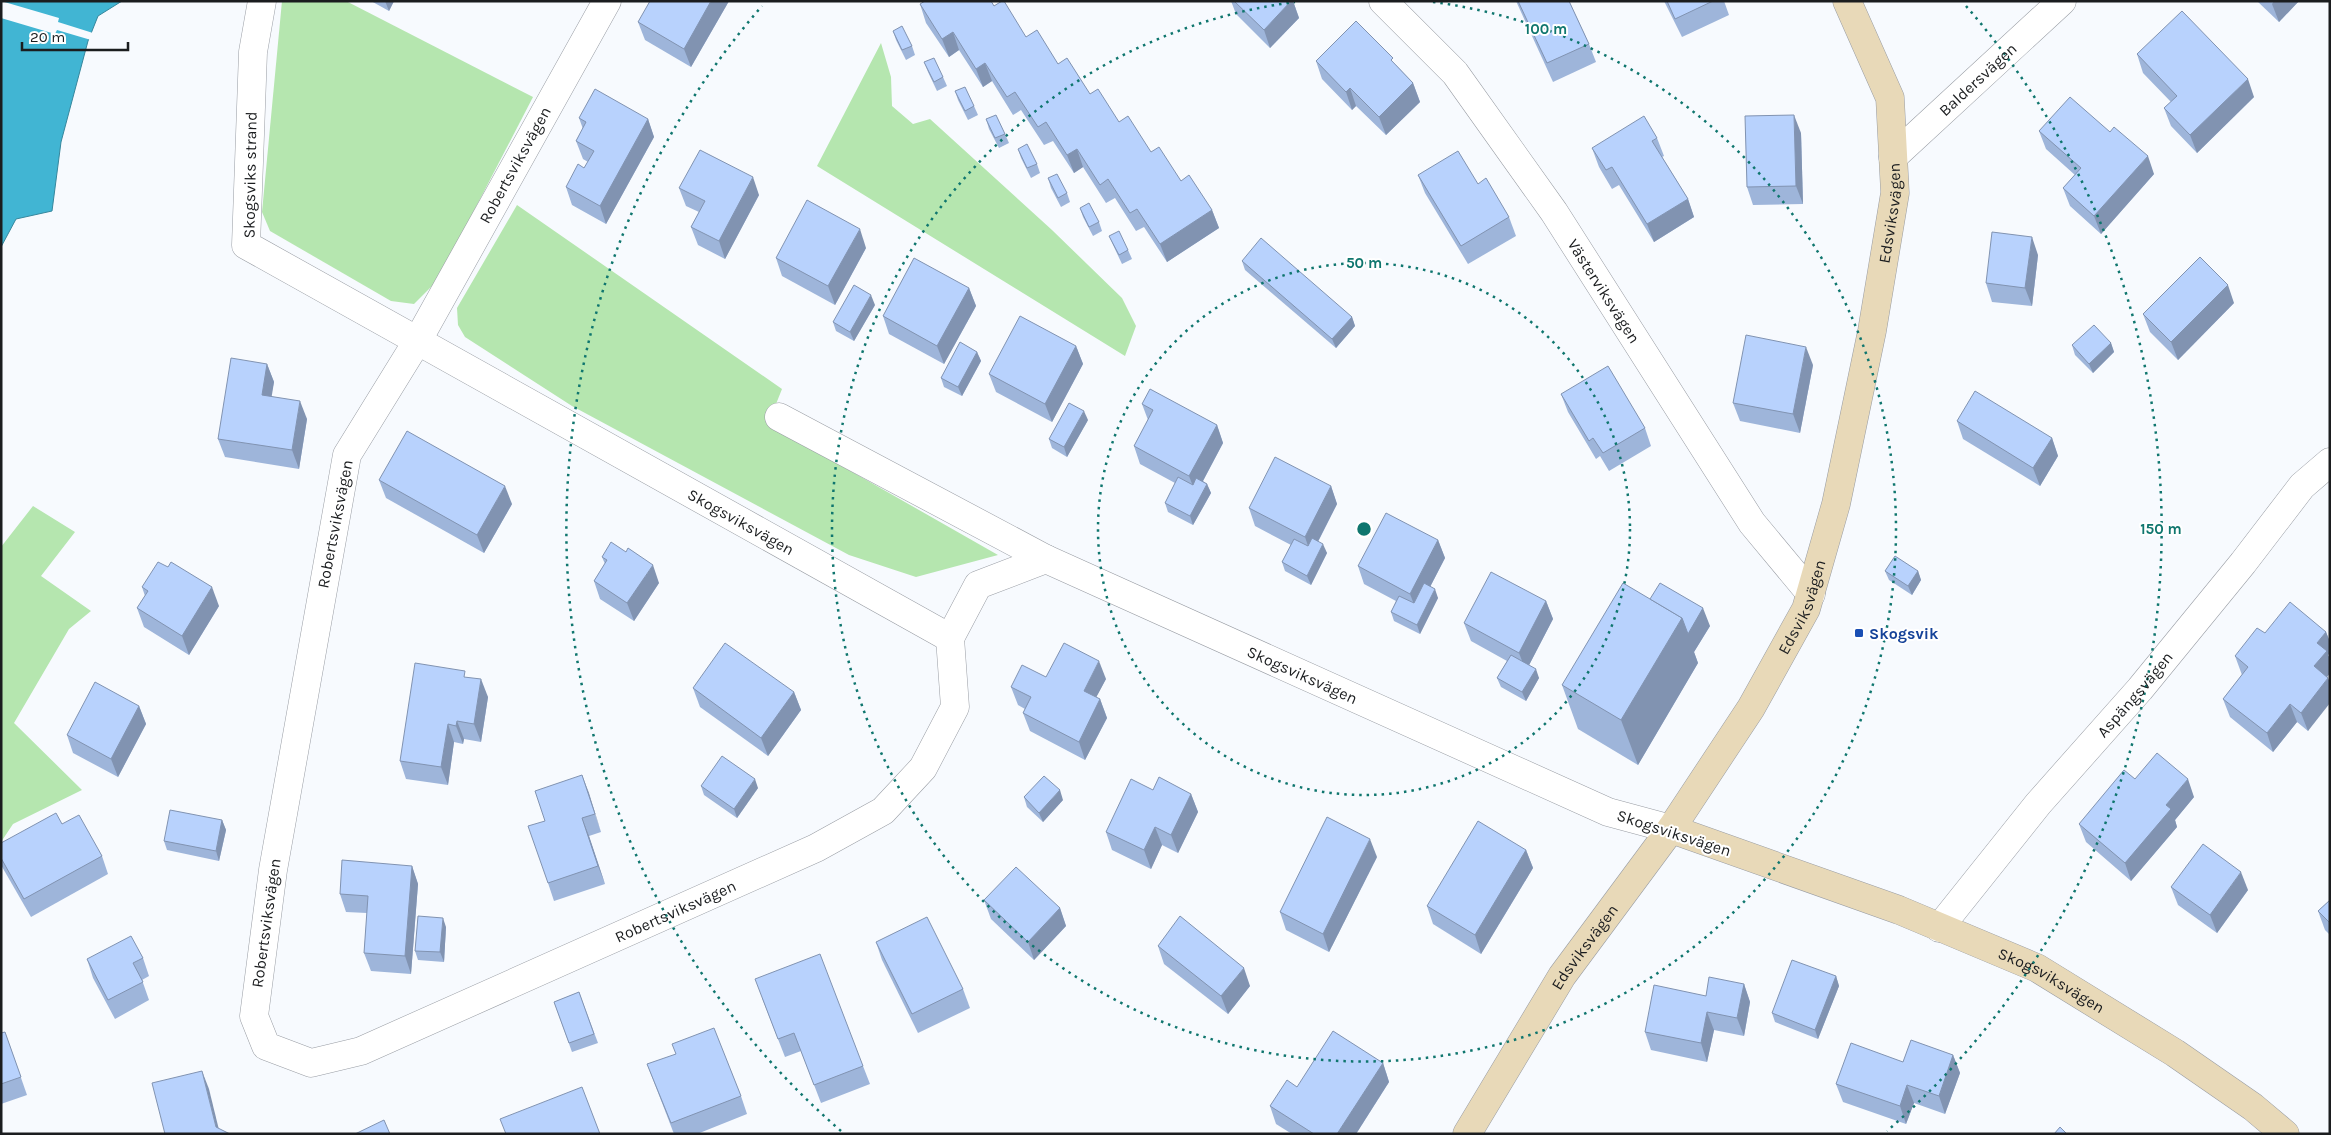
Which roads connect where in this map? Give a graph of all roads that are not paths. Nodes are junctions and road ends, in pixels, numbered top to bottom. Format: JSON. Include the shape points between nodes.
{"nodes":[{"id":1,"x":262,"y":1,"type":"edge"},
{"id":2,"x":607,"y":1,"type":"edge"},
{"id":3,"x":1383,"y":1,"type":"edge"},
{"id":4,"x":1848,"y":1,"type":"edge"},
{"id":5,"x":2062,"y":1,"type":"edge"},
{"id":6,"x":1893,"y":157,"type":"junction"},
{"id":7,"x":418,"y":340,"type":"junction"},
{"id":8,"x":779,"y":417,"type":"dead end"},
{"id":9,"x":2330,"y":462,"type":"edge"},
{"id":10,"x":1046,"y":559,"type":"junction"},
{"id":11,"x":1811,"y":594,"type":"junction"},
{"id":12,"x":950,"y":638,"type":"junction"},
{"id":13,"x":1670,"y":829,"type":"junction"},
{"id":14,"x":1939,"y":928,"type":"junction"},
{"id":15,"x":1467,"y":1134,"type":"edge"},
{"id":16,"x":2285,"y":1134,"type":"edge"}],
"edges":[{"from":1,"to":7,"type":"street","name":"Skogsviks strand","via":[[254,52],[246,245]]},
{"from":2,"to":7,"type":"street","name":"Robertsviksvägen"},
{"from":3,"to":11,"type":"street","name":"Västerviksvägen","via":[[1455,73],[1554,212],[1752,523]]},
{"from":4,"to":6,"type":"street","name":"Edsviksvägen","via":[[1890,98]]},
{"from":5,"to":6,"type":"street","name":"Baldersvägen"},
{"from":6,"to":11,"type":"street","name":"Edsviksvägen","via":[[1895,193],[1872,330],[1836,504]]},
{"from":7,"to":12,"type":"street","name":"Skogsviksvägen"},
{"from":7,"to":12,"type":"street","name":"Robertsviksvägen","via":[[347,455],[273,870],[254,1016],[266,1046],[311,1063],[361,1051],[816,848],[883,811],[922,768],[955,707]]},
{"from":8,"to":10,"type":"street","name":"Skogsviksvägen"},
{"from":9,"to":14,"type":"street","name":"Aspängsvägen","via":[[2302,486],[2146,682],[2038,804]]},
{"from":10,"to":12,"type":"street","via":[[978,584]]},
{"from":10,"to":13,"type":"street","name":"Skogsviksvägen","via":[[1608,812]]},
{"from":11,"to":13,"type":"street","name":"Edsviksvägen","via":[[1806,609],[1751,708]]},
{"from":13,"to":14,"type":"street","name":"Skogsviksvägen","via":[[1899,910]]},
{"from":13,"to":15,"type":"street","name":"Edsviksvägen","via":[[1562,976]]},
{"from":14,"to":16,"type":"street","name":"Skogsviksvägen","via":[[2037,968],[2175,1053],[2253,1107]]}]}
